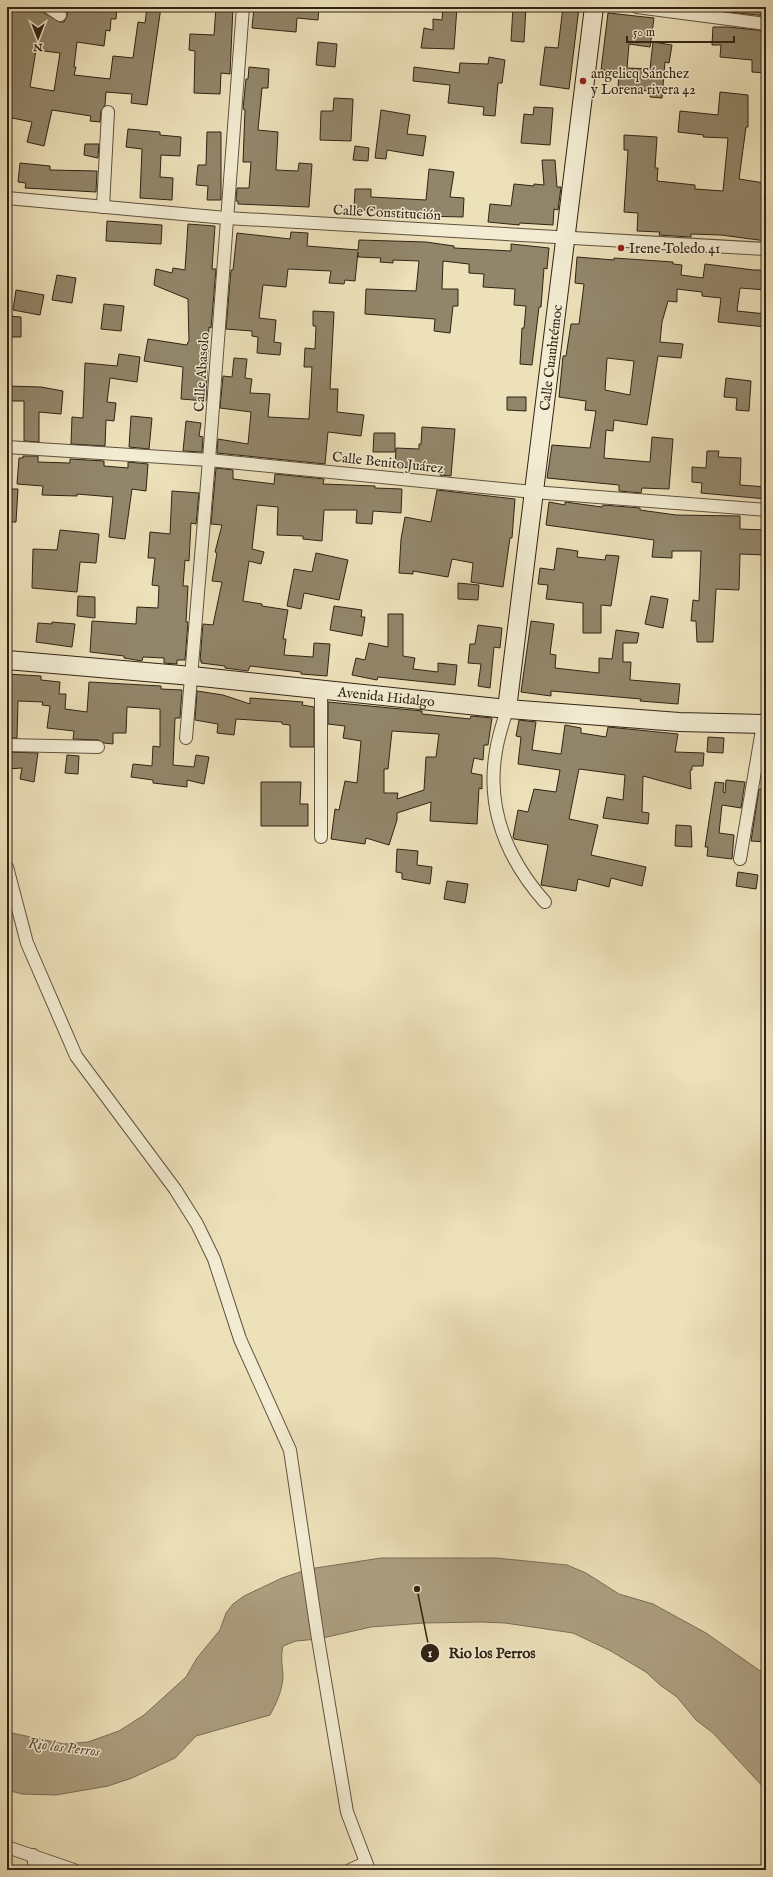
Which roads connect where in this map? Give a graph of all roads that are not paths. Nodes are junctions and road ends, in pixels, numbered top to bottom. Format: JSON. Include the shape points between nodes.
{"nodes":[{"id":1,"x":48,"y":7,"type":"edge"},
{"id":2,"x":243,"y":7,"type":"edge"},
{"id":3,"x":594,"y":7,"type":"edge"},
{"id":4,"x":638,"y":7,"type":"edge"},
{"id":5,"x":726,"y":13,"type":"edge"},
{"id":6,"x":60,"y":15,"type":"dead end"},
{"id":7,"x":766,"y":24,"type":"edge"},
{"id":8,"x":108,"y":112,"type":"dead end"},
{"id":9,"x":7,"y":198,"type":"edge"},
{"id":10,"x":102,"y":207,"type":"junction"},
{"id":11,"x":226,"y":218,"type":"junction"},
{"id":12,"x":564,"y":238,"type":"junction"},
{"id":13,"x":766,"y":249,"type":"edge"},
{"id":14,"x":7,"y":447,"type":"edge"},
{"id":15,"x":210,"y":460,"type":"junction"},
{"id":16,"x":533,"y":492,"type":"junction"},
{"id":17,"x":766,"y":510,"type":"edge"},
{"id":18,"x":7,"y":660,"type":"edge"},
{"id":19,"x":192,"y":676,"type":"junction"},
{"id":20,"x":322,"y":689,"type":"junction"},
{"id":21,"x":506,"y":709,"type":"junction"},
{"id":22,"x":764,"y":724,"type":"edge"},
{"id":23,"x":186,"y":738,"type":"dead end"},
{"id":24,"x":7,"y":745,"type":"edge"},
{"id":25,"x":98,"y":747,"type":"dead end"},
{"id":26,"x":321,"y":837,"type":"dead end"},
{"id":27,"x":740,"y":859,"type":"dead end"},
{"id":28,"x":7,"y":867,"type":"edge"},
{"id":29,"x":545,"y":902,"type":"dead end"},
{"id":30,"x":7,"y":1847,"type":"edge"},
{"id":31,"x":33,"y":1855,"type":"junction"},
{"id":32,"x":367,"y":1866,"type":"edge"},
{"id":33,"x":35,"y":1870,"type":"edge"},
{"id":34,"x":74,"y":1870,"type":"edge"},
{"id":35,"x":350,"y":1870,"type":"edge"}],
"edges":[{"from":1,"to":6,"type":"street"},
{"from":2,"to":11,"type":"street","name":"Calle Abasolo"},
{"from":3,"to":12,"type":"street","name":"Calle Cuauhtémoc"},
{"from":4,"to":5,"type":"street"},
{"from":5,"to":7,"type":"street"},
{"from":8,"to":10,"type":"street"},
{"from":9,"to":10,"type":"street","name":"Calle Constitución"},
{"from":10,"to":11,"type":"street","name":"Calle Constitución"},
{"from":11,"to":12,"type":"street","name":"Calle Constitución"},
{"from":11,"to":15,"type":"street","name":"Calle Abasolo"},
{"from":12,"to":13,"type":"street","name":"Calle Constitución"},
{"from":12,"to":16,"type":"street","name":"Calle Cuauhtémoc"},
{"from":14,"to":15,"type":"street","name":"Calle Benito Juárez"},
{"from":15,"to":16,"type":"street","name":"Calle Benito Juárez"},
{"from":15,"to":19,"type":"street","name":"Calle Abasolo"},
{"from":16,"to":17,"type":"street","name":"Calle Benito Juárez"},
{"from":16,"to":21,"type":"street","name":"Calle Cuauhtémoc"},
{"from":18,"to":19,"type":"street","name":"Avenida Hidalgo"},
{"from":19,"to":20,"type":"street","name":"Avenida Hidalgo"},
{"from":19,"to":23,"type":"street","name":"Calle Abasolo"},
{"from":20,"to":21,"type":"street","name":"Avenida Hidalgo"},
{"from":20,"to":26,"type":"street"},
{"from":21,"to":22,"type":"street","name":"Avenida Hidalgo","via":[[679,722]]},
{"from":21,"to":29,"type":"street","via":[[496,751],[494,800],[503,836],[512,856],[529,884]]},
{"from":22,"to":27,"type":"street"},
{"from":24,"to":25,"type":"street"},
{"from":28,"to":32,"type":"street","via":[[27,943],[76,1056],[175,1189],[197,1224],[214,1259],[240,1339],[290,1450],[347,1812]]},
{"from":30,"to":31,"type":"street"},
{"from":31,"to":33,"type":"street"},
{"from":31,"to":34,"type":"street"},
{"from":32,"to":35,"type":"street"}]}
